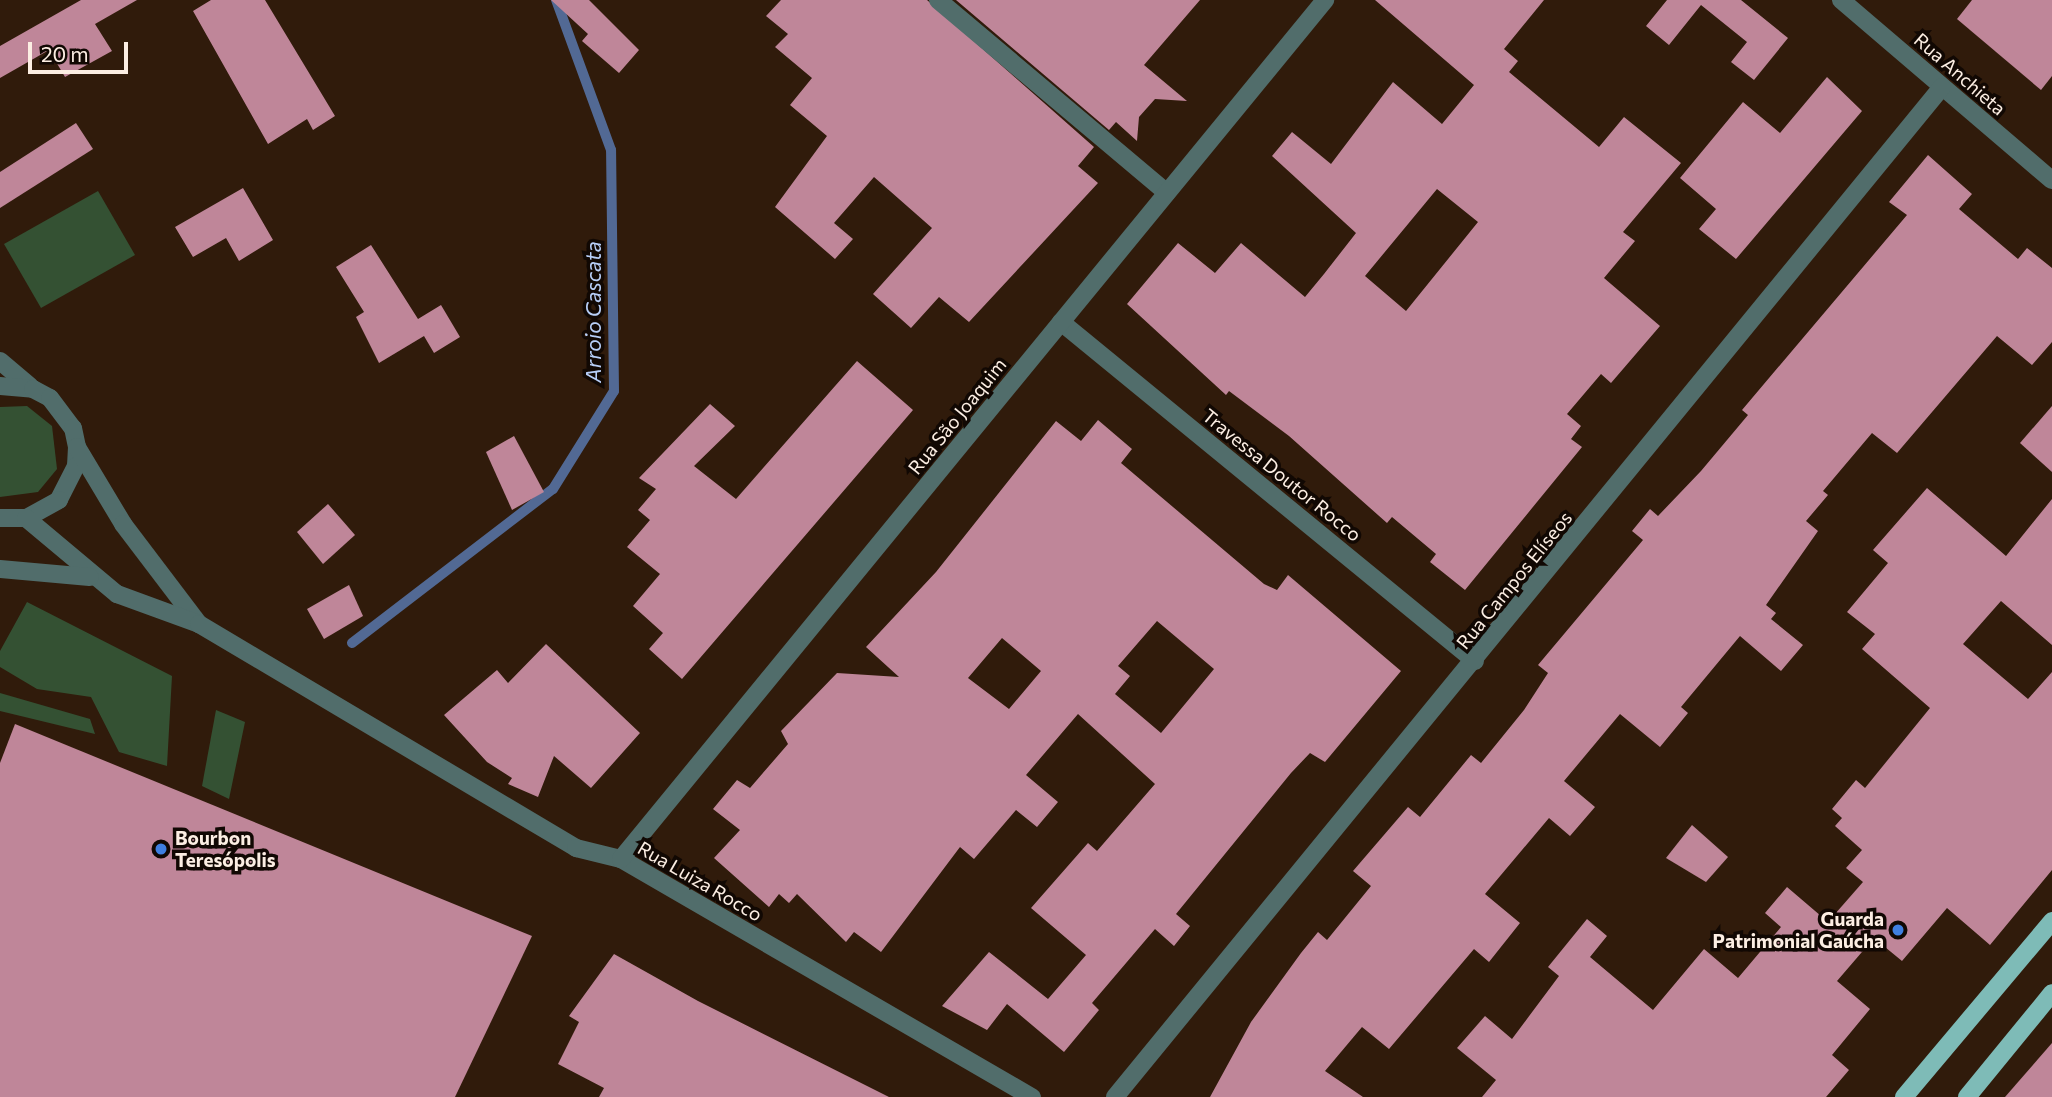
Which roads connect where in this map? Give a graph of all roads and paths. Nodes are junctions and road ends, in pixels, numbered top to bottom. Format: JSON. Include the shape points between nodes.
{"nodes":[{"id":1,"x":938,"y":0,"type":"edge"},
{"id":2,"x":1325,"y":0,"type":"edge"},
{"id":3,"x":1842,"y":0,"type":"edge"},
{"id":4,"x":1942,"y":87,"type":"junction"},
{"id":5,"x":2052,"y":180,"type":"edge"},
{"id":6,"x":1167,"y":194,"type":"junction"},
{"id":7,"x":1061,"y":322,"type":"junction"},
{"id":8,"x":0,"y":361,"type":"edge"},
{"id":9,"x":0,"y":386,"type":"edge"},
{"id":10,"x":33,"y":389,"type":"junction"},
{"id":11,"x":77,"y":447,"type":"junction"},
{"id":12,"x":26,"y":518,"type":"junction"},
{"id":13,"x":2,"y":521,"type":"edge"},
{"id":14,"x":0,"y":569,"type":"edge"},
{"id":15,"x":93,"y":578,"type":"junction"},
{"id":16,"x":199,"y":624,"type":"junction"},
{"id":17,"x":1475,"y":661,"type":"junction"},
{"id":18,"x":621,"y":859,"type":"junction"},
{"id":19,"x":2052,"y":921,"type":"edge"},
{"id":20,"x":2052,"y":993,"type":"edge"},
{"id":21,"x":1032,"y":1097,"type":"edge"},
{"id":22,"x":1115,"y":1097,"type":"edge"},
{"id":23,"x":1904,"y":1097,"type":"edge"},
{"id":24,"x":1967,"y":1097,"type":"edge"}],
"edges":[{"from":1,"to":6,"type":"street"},
{"from":2,"to":6,"type":"street","name":"Rua São Joaquim"},
{"from":3,"to":4,"type":"street","name":"Rua Anchieta"},
{"from":4,"to":5,"type":"street","name":"Rua Anchieta"},
{"from":4,"to":17,"type":"street","name":"Rua Campos Elíseos"},
{"from":6,"to":7,"type":"street","name":"Rua São Joaquim"},
{"from":7,"to":17,"type":"street","name":"Travessa Doutor Rocco"},
{"from":7,"to":18,"type":"street","name":"Rua São Joaquim"},
{"from":8,"to":10,"type":"street"},
{"from":9,"to":10,"type":"street"},
{"from":10,"to":11,"type":"street","via":[[63,411]]},
{"from":11,"to":12,"type":"street","via":[[76,466],[59,500]]},
{"from":11,"to":16,"type":"street","via":[[123,524]]},
{"from":12,"to":13,"type":"street"},
{"from":12,"to":15,"type":"street"},
{"from":14,"to":15,"type":"street"},
{"from":15,"to":16,"type":"street","via":[[117,594]]},
{"from":16,"to":18,"type":"street","name":"Rua Luiza Rocco","via":[[576,848]]},
{"from":17,"to":22,"type":"street","name":"Rua Campos Elíseos"},
{"from":18,"to":21,"type":"street","name":"Rua Luiza Rocco"},
{"from":19,"to":23,"type":"main road"},
{"from":20,"to":24,"type":"main road"}]}
